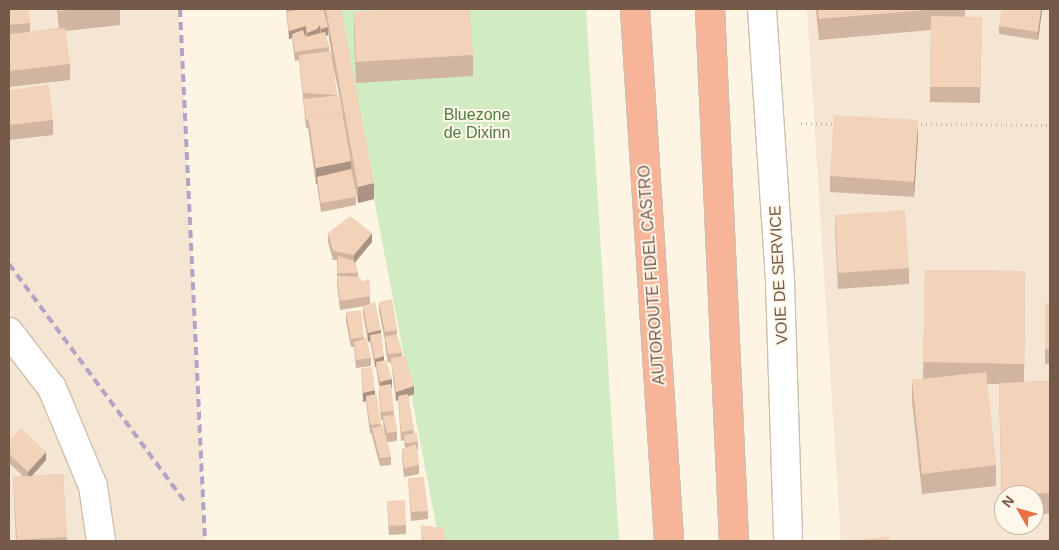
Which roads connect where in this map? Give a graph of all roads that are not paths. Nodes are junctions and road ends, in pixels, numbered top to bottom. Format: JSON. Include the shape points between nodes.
{"nodes":[{"id":1,"x":635,"y":9,"type":"edge"},
{"id":2,"x":710,"y":9,"type":"edge"},
{"id":3,"x":762,"y":9,"type":"edge"},
{"id":4,"x":9,"y":332,"type":"edge"},
{"id":5,"x":101,"y":541,"type":"edge"},
{"id":6,"x":669,"y":541,"type":"edge"},
{"id":7,"x":734,"y":541,"type":"edge"},
{"id":8,"x":788,"y":541,"type":"edge"}],
"edges":[{"from":1,"to":6,"type":"highway","name":"AUTOROUTE FIDEL CASTRO"},
{"from":2,"to":7,"type":"highway"},
{"from":3,"to":8,"type":"street","name":"VOIE DE SERVICE","via":[[780,282]]},
{"from":4,"to":5,"type":"street","via":[[52,388],[94,486]]}]}
